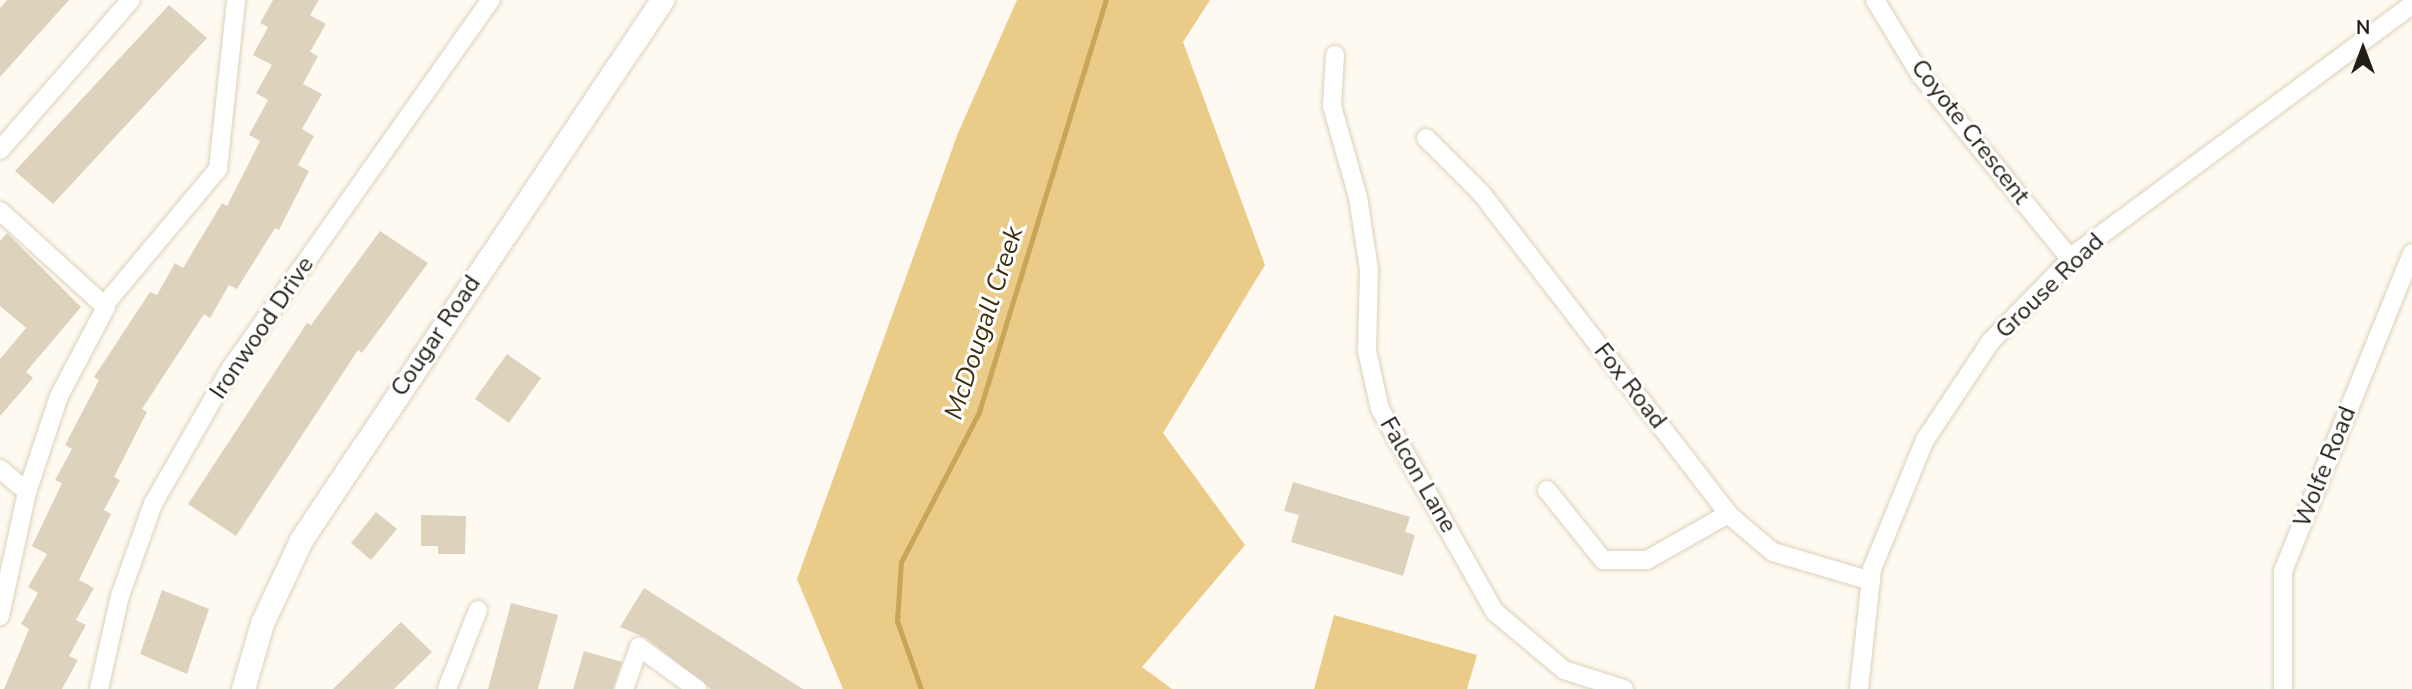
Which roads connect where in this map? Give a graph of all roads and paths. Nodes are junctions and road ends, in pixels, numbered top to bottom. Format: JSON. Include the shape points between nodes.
{"nodes":[{"id":1,"x":131,"y":0,"type":"edge"},
{"id":2,"x":236,"y":0,"type":"edge"},
{"id":3,"x":491,"y":0,"type":"edge"},
{"id":4,"x":662,"y":0,"type":"edge"},
{"id":5,"x":1875,"y":0,"type":"edge"},
{"id":6,"x":2412,"y":5,"type":"edge"},
{"id":7,"x":1335,"y":55,"type":"dead end"},
{"id":8,"x":1426,"y":138,"type":"dead end"},
{"id":9,"x":0,"y":150,"type":"edge"},
{"id":10,"x":0,"y":211,"type":"edge"},
{"id":11,"x":2412,"y":253,"type":"edge"},
{"id":12,"x":2071,"y":260,"type":"junction"},
{"id":13,"x":106,"y":303,"type":"dead end"},
{"id":14,"x":0,"y":469,"type":"edge"},
{"id":15,"x":1547,"y":490,"type":"dead end"},
{"id":16,"x":27,"y":492,"type":"junction"},
{"id":17,"x":1728,"y":514,"type":"junction"},
{"id":18,"x":1871,"y":581,"type":"junction"},
{"id":19,"x":478,"y":610,"type":"dead end"},
{"id":20,"x":0,"y":616,"type":"edge"},
{"id":21,"x":99,"y":689,"type":"edge"},
{"id":22,"x":243,"y":689,"type":"edge"},
{"id":23,"x":447,"y":689,"type":"edge"},
{"id":24,"x":624,"y":689,"type":"edge"},
{"id":25,"x":697,"y":689,"type":"edge"},
{"id":26,"x":1624,"y":689,"type":"edge"},
{"id":27,"x":1859,"y":689,"type":"edge"},
{"id":28,"x":2283,"y":689,"type":"edge"}],
"edges":[{"from":1,"to":9,"type":"street"},
{"from":2,"to":13,"type":"street","via":[[218,169]]},
{"from":3,"to":21,"type":"street","name":"Ironwood Drive","via":[[231,368],[153,504],[120,596]]},
{"from":4,"to":22,"type":"street","name":"Cougar Road","via":[[301,540],[262,623]]},
{"from":5,"to":12,"type":"street","name":"Coyote Crescent","via":[[1920,74]]},
{"from":6,"to":12,"type":"street","name":"Grouse Road"},
{"from":7,"to":26,"type":"street","name":"Falcon Lane","via":[[1332,106],[1358,197],[1368,270],[1367,351],[1380,409],[1494,612],[1564,670]]},
{"from":8,"to":17,"type":"street","name":"Fox Road","via":[[1482,194]]},
{"from":10,"to":16,"type":"street","via":[[106,307],[59,396]]},
{"from":11,"to":28,"type":"street","name":"Wolfe Road","via":[[2283,571]]},
{"from":12,"to":18,"type":"street","name":"Grouse Road","via":[[1992,341],[1924,440]]},
{"from":14,"to":16,"type":"street"},
{"from":15,"to":17,"type":"street","via":[[1603,560],[1647,560]]},
{"from":16,"to":20,"type":"street"},
{"from":17,"to":18,"type":"street","name":"Fox Road","via":[[1773,552]]},
{"from":18,"to":27,"type":"street","name":"Grouse Road"},
{"from":19,"to":23,"type":"street"},
{"from":24,"to":25,"type":"street","via":[[639,647]]}]}
